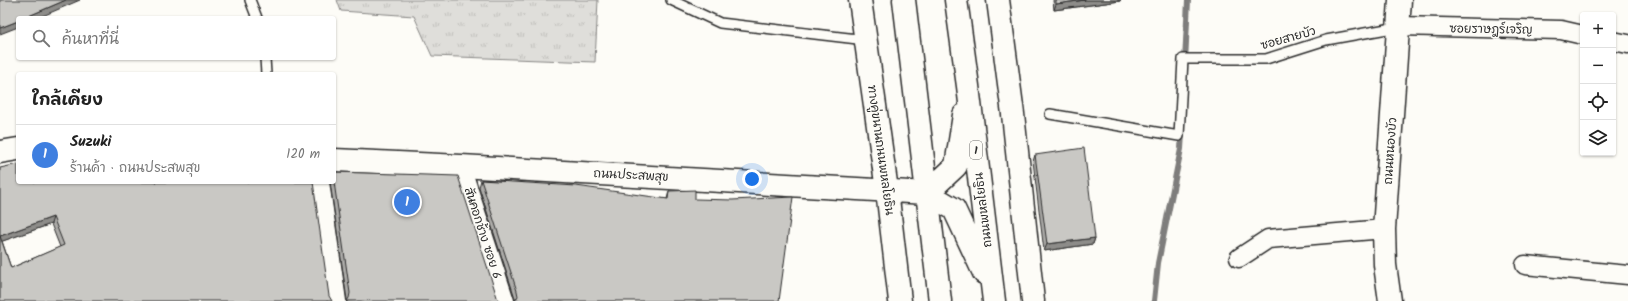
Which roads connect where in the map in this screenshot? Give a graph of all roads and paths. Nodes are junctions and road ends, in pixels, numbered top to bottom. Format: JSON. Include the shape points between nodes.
{"nodes":[{"id":1,"x":250,"y":0,"type":"edge"},
{"id":2,"x":671,"y":0,"type":"edge"},
{"id":3,"x":860,"y":0,"type":"edge"},
{"id":4,"x":904,"y":0,"type":"edge"},
{"id":5,"x":956,"y":0,"type":"edge"},
{"id":6,"x":998,"y":0,"type":"edge"},
{"id":7,"x":1400,"y":0,"type":"edge"},
{"id":8,"x":256,"y":16,"type":"edge"},
{"id":9,"x":1399,"y":26,"type":"junction"},
{"id":10,"x":1580,"y":34,"type":"edge"},
{"id":11,"x":866,"y":40,"type":"junction"},
{"id":12,"x":1616,"y":42,"type":"edge"},
{"id":13,"x":1628,"y":44,"type":"edge"},
{"id":14,"x":265,"y":60,"type":"edge"},
{"id":15,"x":266,"y":72,"type":"edge"},
{"id":16,"x":968,"y":86,"type":"junction"},
{"id":17,"x":1050,"y":114,"type":"dead end"},
{"id":18,"x":16,"y":149,"type":"edge"},
{"id":19,"x":0,"y":152,"type":"edge"},
{"id":20,"x":336,"y":160,"type":"edge"},
{"id":21,"x":461,"y":166,"type":"junction"},
{"id":22,"x":320,"y":184,"type":"edge"},
{"id":23,"x":887,"y":190,"type":"junction"},
{"id":24,"x":927,"y":193,"type":"junction"},
{"id":25,"x":1384,"y":229,"type":"junction"},
{"id":26,"x":1238,"y":258,"type":"dead end"},
{"id":27,"x":1525,"y":265,"type":"dead end"},
{"id":28,"x":1628,"y":275,"type":"edge"},
{"id":29,"x":993,"y":296,"type":"edge"},
{"id":30,"x":337,"y":301,"type":"edge"},
{"id":31,"x":505,"y":301,"type":"edge"},
{"id":32,"x":900,"y":301,"type":"edge"},
{"id":33,"x":940,"y":301,"type":"edge"},
{"id":34,"x":1033,"y":301,"type":"edge"},
{"id":35,"x":1390,"y":301,"type":"edge"}],
"edges":[{"from":1,"to":8,"type":"lane"},
{"from":2,"to":11,"type":"lane","via":[[720,23]]},
{"from":3,"to":11,"type":"main road","name":"ทางคู่ขนานถนนพหลโยธิน"},
{"from":4,"to":24,"type":"main road"},
{"from":5,"to":16,"type":"main road","name":"ถนนพหลโยธิน","number":"1"},
{"from":6,"to":34,"type":"main road"},
{"from":7,"to":9,"type":"main road","name":"ถนนหนองบัว"},
{"from":9,"to":10,"type":"street","name":"ซอยราษฎร์เจริญ","via":[[1561,30]]},
{"from":9,"to":17,"type":"lane","name":"ซอยสายบัว","via":[[1326,40],[1266,59],[1183,58],[1179,136]]},
{"from":9,"to":25,"type":"main road","name":"ถนนหนองบัว"},
{"from":11,"to":23,"type":"main road","name":"ทางคู่ขนานถนนพหลโยธิน"},
{"from":12,"to":13,"type":"street"},
{"from":14,"to":15,"type":"lane"},
{"from":16,"to":24,"type":"main road","via":[[956,166]]},
{"from":16,"to":29,"type":"main road","name":"ถนนพหลโยธิน","number":"1"},
{"from":18,"to":19,"type":"main road"},
{"from":20,"to":21,"type":"main road","name":"ถนนประสพสุข"},
{"from":21,"to":23,"type":"main road","name":"ถนนประสพสุข"},
{"from":21,"to":31,"type":"street","name":"สันคอกช้าง ซอย 6"},
{"from":22,"to":30,"type":"street"},
{"from":23,"to":24,"type":"main road","name":"ถนนประสพสุข"},
{"from":23,"to":32,"type":"main road","name":"ทางคู่ขนานถนนพหลโยธิน"},
{"from":24,"to":29,"type":"main road","via":[[954,209]]},
{"from":24,"to":33,"type":"main road"},
{"from":25,"to":26,"type":"street","via":[[1268,239]]},
{"from":25,"to":35,"type":"main road","name":"ถนนหนองบัว"},
{"from":27,"to":28,"type":"street"}]}
